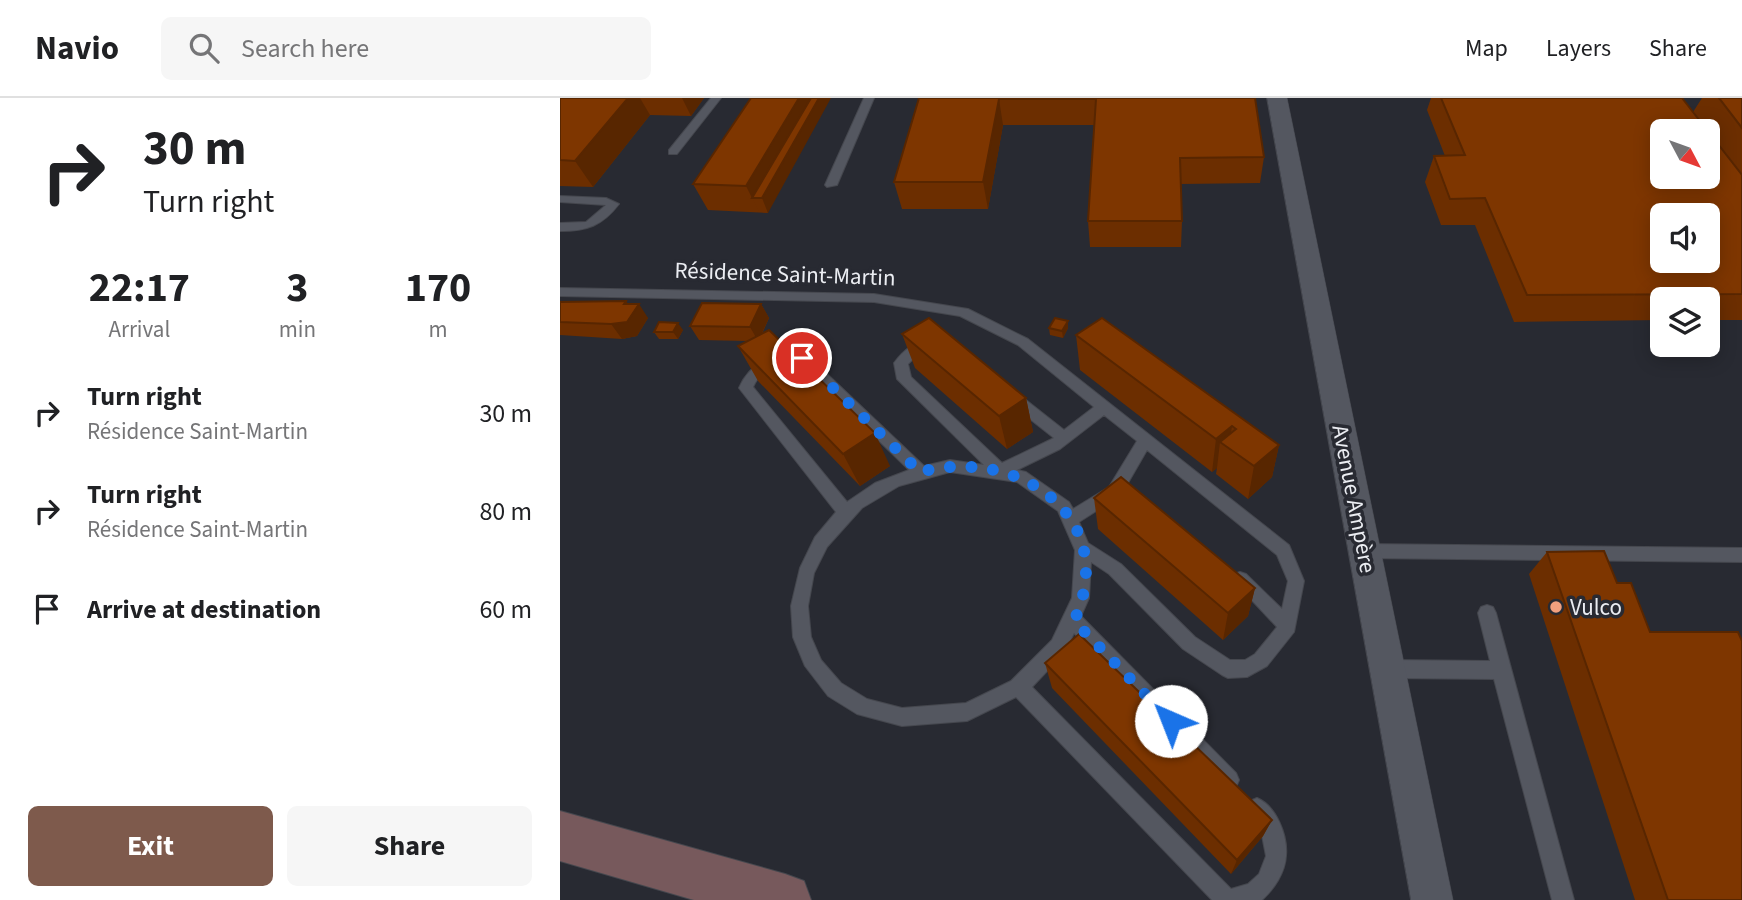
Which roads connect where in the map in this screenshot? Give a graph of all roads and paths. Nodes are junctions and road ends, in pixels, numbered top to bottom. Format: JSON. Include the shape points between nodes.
{"nodes":[{"id":1,"x":716,"y":98,"type":"edge"},
{"id":2,"x":869,"y":98,"type":"edge"},
{"id":3,"x":1277,"y":98,"type":"edge"},
{"id":4,"x":673,"y":152,"type":"dead end"},
{"id":5,"x":831,"y":185,"type":"dead end"},
{"id":6,"x":560,"y":199,"type":"edge"},
{"id":7,"x":560,"y":227,"type":"edge"},
{"id":8,"x":560,"y":292,"type":"edge"},
{"id":9,"x":947,"y":345,"type":"edge"},
{"id":10,"x":1000,"y":387,"type":"edge"},
{"id":11,"x":1105,"y":406,"type":"junction"},
{"id":12,"x":1063,"y":438,"type":"junction"},
{"id":13,"x":1146,"y":439,"type":"junction"},
{"id":14,"x":1000,"y":471,"type":"junction"},
{"id":15,"x":920,"y":472,"type":"junction"},
{"id":16,"x":846,"y":512,"type":"junction"},
{"id":17,"x":1070,"y":519,"type":"junction"},
{"id":18,"x":1083,"y":548,"type":"junction"},
{"id":19,"x":1364,"y":551,"type":"junction"},
{"id":20,"x":1742,"y":555,"type":"edge"},
{"id":21,"x":1223,"y":564,"type":"edge"},
{"id":22,"x":1487,"y":613,"type":"dead end"},
{"id":23,"x":1074,"y":621,"type":"junction"},
{"id":24,"x":1288,"y":626,"type":"junction"},
{"id":25,"x":1387,"y":669,"type":"junction"},
{"id":26,"x":1501,"y":670,"type":"junction"},
{"id":27,"x":1018,"y":686,"type":"junction"},
{"id":28,"x":560,"y":836,"type":"edge"},
{"id":29,"x":785,"y":900,"type":"edge"},
{"id":30,"x":1229,"y":900,"type":"edge"},
{"id":31,"x":1432,"y":900,"type":"edge"},
{"id":32,"x":1563,"y":900,"type":"edge"}],
"edges":[{"from":1,"to":4,"type":"lane"},
{"from":2,"to":5,"type":"lane"},
{"from":3,"to":19,"type":"street","name":"Avenue Ampère"},
{"from":6,"to":7,"type":"lane","via":[[613,204],[598,223],[587,228]]},
{"from":8,"to":11,"type":"lane","name":"Résidence Saint-Martin","via":[[874,298],[963,312],[1023,342]]},
{"from":9,"to":14,"type":"lane","via":[[933,342],[913,351],[901,363],[904,379]]},
{"from":10,"to":12,"type":"lane"},
{"from":11,"to":12,"type":"lane"},
{"from":11,"to":13,"type":"lane","name":"Résidence Saint-Martin"},
{"from":12,"to":14,"type":"lane"},
{"from":13,"to":17,"type":"lane","via":[[1121,495]]},
{"from":13,"to":24,"type":"lane","name":"Résidence Saint-Martin","via":[[1283,550],[1296,581]]},
{"from":14,"to":15,"type":"lane","via":[[950,466]]},
{"from":14,"to":17,"type":"lane","via":[[1034,484]]},
{"from":15,"to":16,"type":"lane","via":[[884,486]]},
{"from":15,"to":16,"type":"lane","via":[[802,358],[780,358],[760,367],[748,378],[746,388]]},
{"from":16,"to":27,"type":"lane","via":[[811,557],[800,589],[799,632],[817,672],[853,702],[901,717],[928,718],[983,706]]},
{"from":17,"to":18,"type":"lane"},
{"from":18,"to":23,"type":"lane","via":[[1084,592]]},
{"from":18,"to":24,"type":"lane","name":"Résidence Saint-Martin","via":[[1115,569],[1189,643],[1228,669],[1247,668],[1261,660]]},
{"from":19,"to":20,"type":"lane"},
{"from":19,"to":25,"type":"street","name":"Avenue Ampère"},
{"from":21,"to":24,"type":"lane"},
{"from":22,"to":26,"type":"lane"},
{"from":23,"to":27,"type":"lane","via":[[1051,659]]},
{"from":23,"to":30,"type":"lane","via":[[1269,820],[1276,856],[1267,881],[1254,892]]},
{"from":25,"to":26,"type":"lane"},
{"from":25,"to":31,"type":"street","name":"Avenue Ampère"},
{"from":26,"to":32,"type":"lane"},
{"from":27,"to":30,"type":"lane"},
{"from":28,"to":29,"type":"main road"}]}
